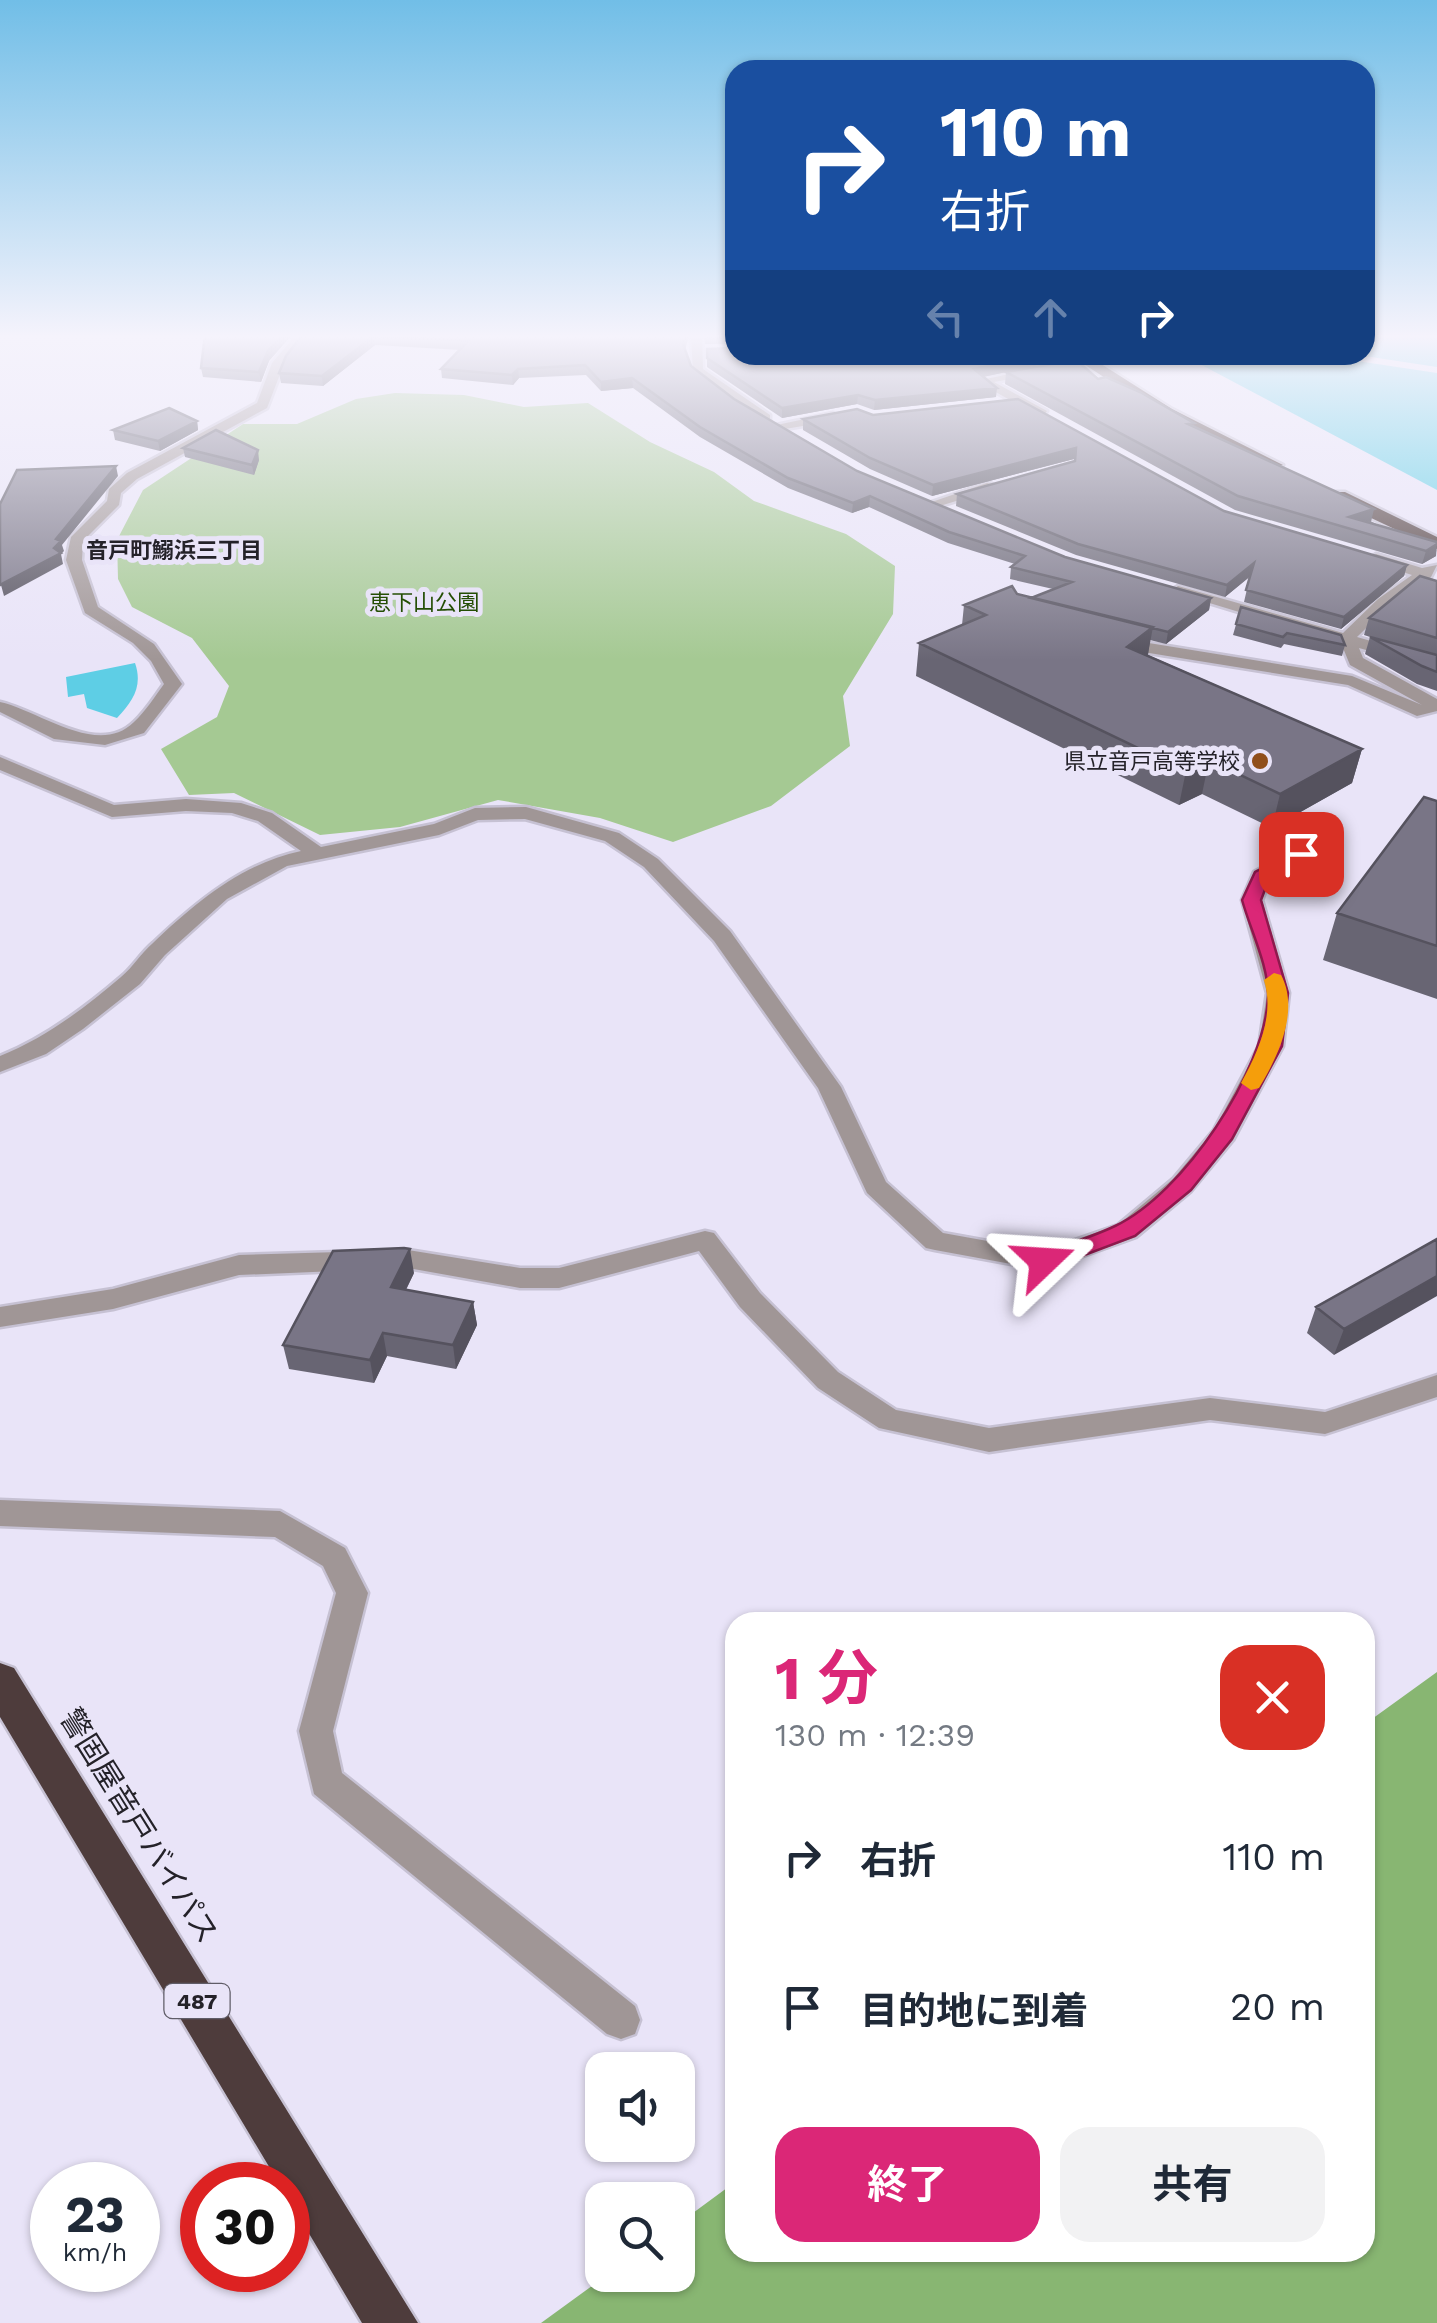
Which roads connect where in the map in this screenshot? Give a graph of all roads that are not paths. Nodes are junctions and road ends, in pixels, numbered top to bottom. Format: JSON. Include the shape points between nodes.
{"nodes":[{"id":1,"x":191,"y":443,"type":"edge"},
{"id":2,"x":1231,"y":443,"type":"edge"},
{"id":3,"x":1285,"y":470,"type":"edge"},
{"id":4,"x":996,"y":484,"type":"edge"},
{"id":5,"x":1319,"y":486,"type":"edge"},
{"id":6,"x":948,"y":513,"type":"edge"},
{"id":7,"x":1437,"y":544,"type":"edge"},
{"id":8,"x":1356,"y":553,"type":"edge"},
{"id":9,"x":1432,"y":568,"type":"edge"},
{"id":10,"x":1160,"y":588,"type":"edge"},
{"id":11,"x":1097,"y":636,"type":"edge"},
{"id":12,"x":1347,"y":638,"type":"junction"},
{"id":13,"x":1437,"y":665,"type":"edge"},
{"id":14,"x":0,"y":706,"type":"edge"},
{"id":15,"x":0,"y":763,"type":"edge"},
{"id":16,"x":318,"y":854,"type":"junction"},
{"id":17,"x":1301,"y":854,"type":"dead end"},
{"id":18,"x":0,"y":1065,"type":"edge"},
{"id":19,"x":0,"y":1317,"type":"edge"},
{"id":20,"x":1437,"y":1386,"type":"edge"},
{"id":21,"x":0,"y":1513,"type":"edge"},
{"id":22,"x":0,"y":1681,"type":"edge"},
{"id":23,"x":621,"y":2020,"type":"dead end"},
{"id":24,"x":392,"y":2323,"type":"edge"}],
"edges":[{"from":1,"to":14,"type":"street","via":[[114,492],[99,521],[76,540],[74,560],[91,610],[145,640],[173,684],[138,729],[104,740],[60,735]]},
{"from":2,"to":3,"type":"highway"},
{"from":4,"to":6,"type":"street","via":[[923,502]]},
{"from":5,"to":7,"type":"highway"},
{"from":8,"to":9,"type":"street"},
{"from":9,"to":12,"type":"street"},
{"from":10,"to":12,"type":"street"},
{"from":11,"to":12,"type":"street","via":[[1133,648],[1352,681],[1423,712],[1436,705],[1356,661]]},
{"from":12,"to":13,"type":"street"},
{"from":15,"to":16,"type":"street","via":[[112,810],[234,807],[266,818]]},
{"from":16,"to":17,"type":"street","via":[[440,829],[475,814],[526,813],[612,837],[651,863],[722,936],[829,1087],[876,1188],[935,1241],[1044,1261],[1127,1230],[1182,1185],[1224,1134],[1272,1046],[1278,993],[1252,900],[1261,876]]},
{"from":16,"to":18,"type":"street","via":[[281,862],[220,895],[104,1002],[38,1049]]},
{"from":19,"to":20,"type":"street","via":[[113,1300],[239,1265],[408,1259],[558,1278],[705,1240],[750,1300],[828,1380],[889,1420],[989,1440],[1210,1409],[1326,1423]]},
{"from":21,"to":23,"type":"street","via":[[280,1524],[334,1557],[352,1593],[316,1731],[326,1782]]},
{"from":22,"to":24,"type":"highway","name":"警固屋音戸バイパス","number":"487"}]}
